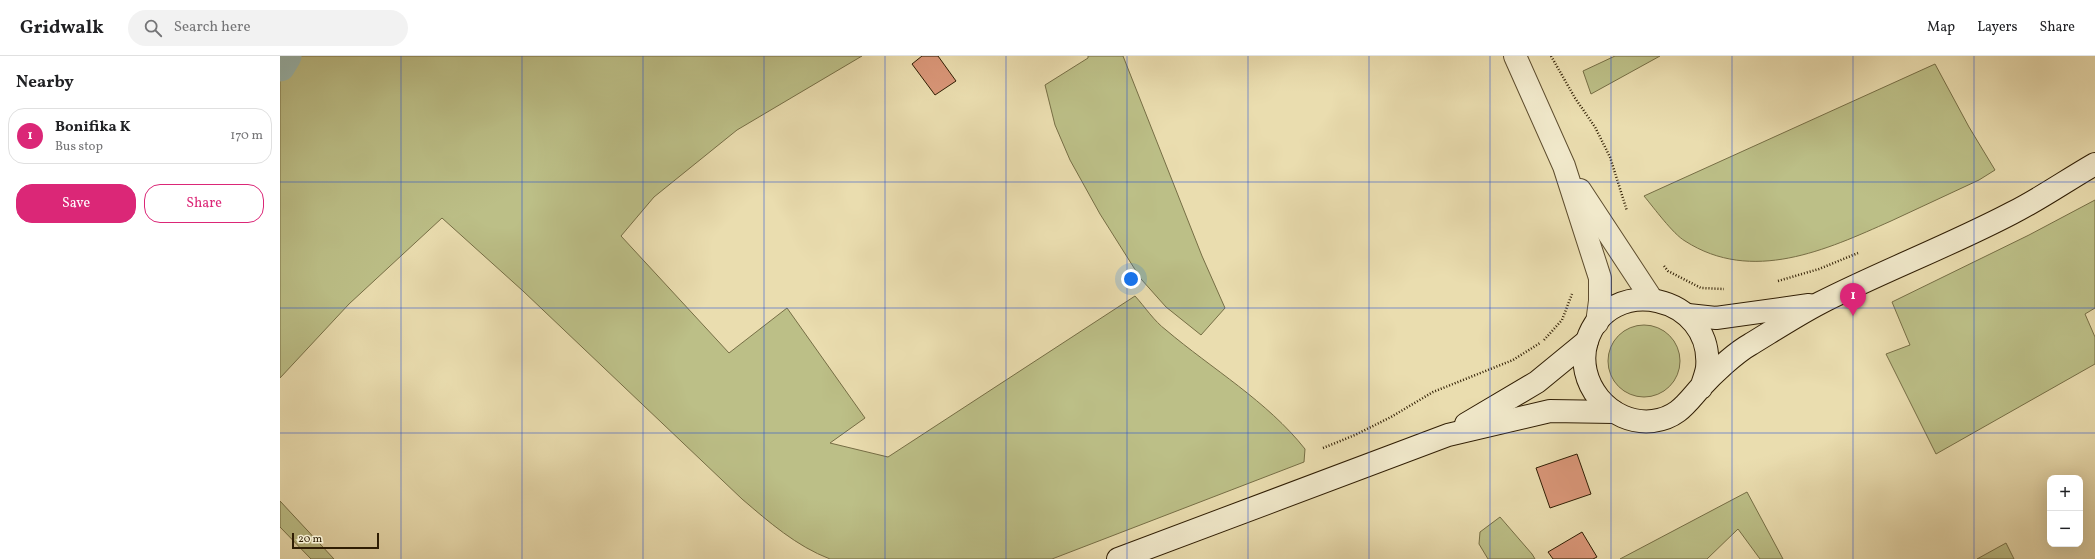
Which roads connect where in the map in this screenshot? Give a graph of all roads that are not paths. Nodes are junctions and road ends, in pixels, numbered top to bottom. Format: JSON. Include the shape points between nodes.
{"nodes":[{"id":1,"x":1515,"y":56,"type":"edge"},
{"id":2,"x":2095,"y":164,"type":"edge"},
{"id":3,"x":1564,"y":166,"type":"junction"},
{"id":4,"x":1651,"y":298,"type":"junction"},
{"id":5,"x":1820,"y":303,"type":"junction"},
{"id":6,"x":1688,"y":315,"type":"junction"},
{"id":7,"x":1592,"y":332,"type":"junction"},
{"id":8,"x":1701,"y":388,"type":"junction"},
{"id":9,"x":1614,"y":412,"type":"junction"},
{"id":10,"x":1448,"y":435,"type":"junction"},
{"id":11,"x":1118,"y":559,"type":"edge"}],
"edges":[{"from":1,"to":3,"type":"main road"},
{"from":2,"to":5,"type":"main road","via":[[2012,213]]},
{"from":3,"to":4,"type":"main road"},
{"from":3,"to":7,"type":"main road","via":[[1600,278],[1600,301]]},
{"from":4,"to":6,"type":"main road","via":[[1671,304]]},
{"from":4,"to":7,"type":"main road","via":[[1631,300],[1612,309]]},
{"from":5,"to":6,"type":"main road","via":[[1716,318]]},
{"from":5,"to":8,"type":"main road","via":[[1745,348]]},
{"from":6,"to":8,"type":"main road","via":[[1700,330],[1707,349],[1707,369]]},
{"from":7,"to":9,"type":"main road","via":[[1584,361],[1588,382],[1598,399]]},
{"from":7,"to":10,"type":"main road","via":[[1537,382]]},
{"from":8,"to":9,"type":"main road","via":[[1684,408],[1673,415],[1653,421],[1633,420]]},
{"from":9,"to":10,"type":"main road","via":[[1550,411]]},
{"from":10,"to":11,"type":"main road"}]}
